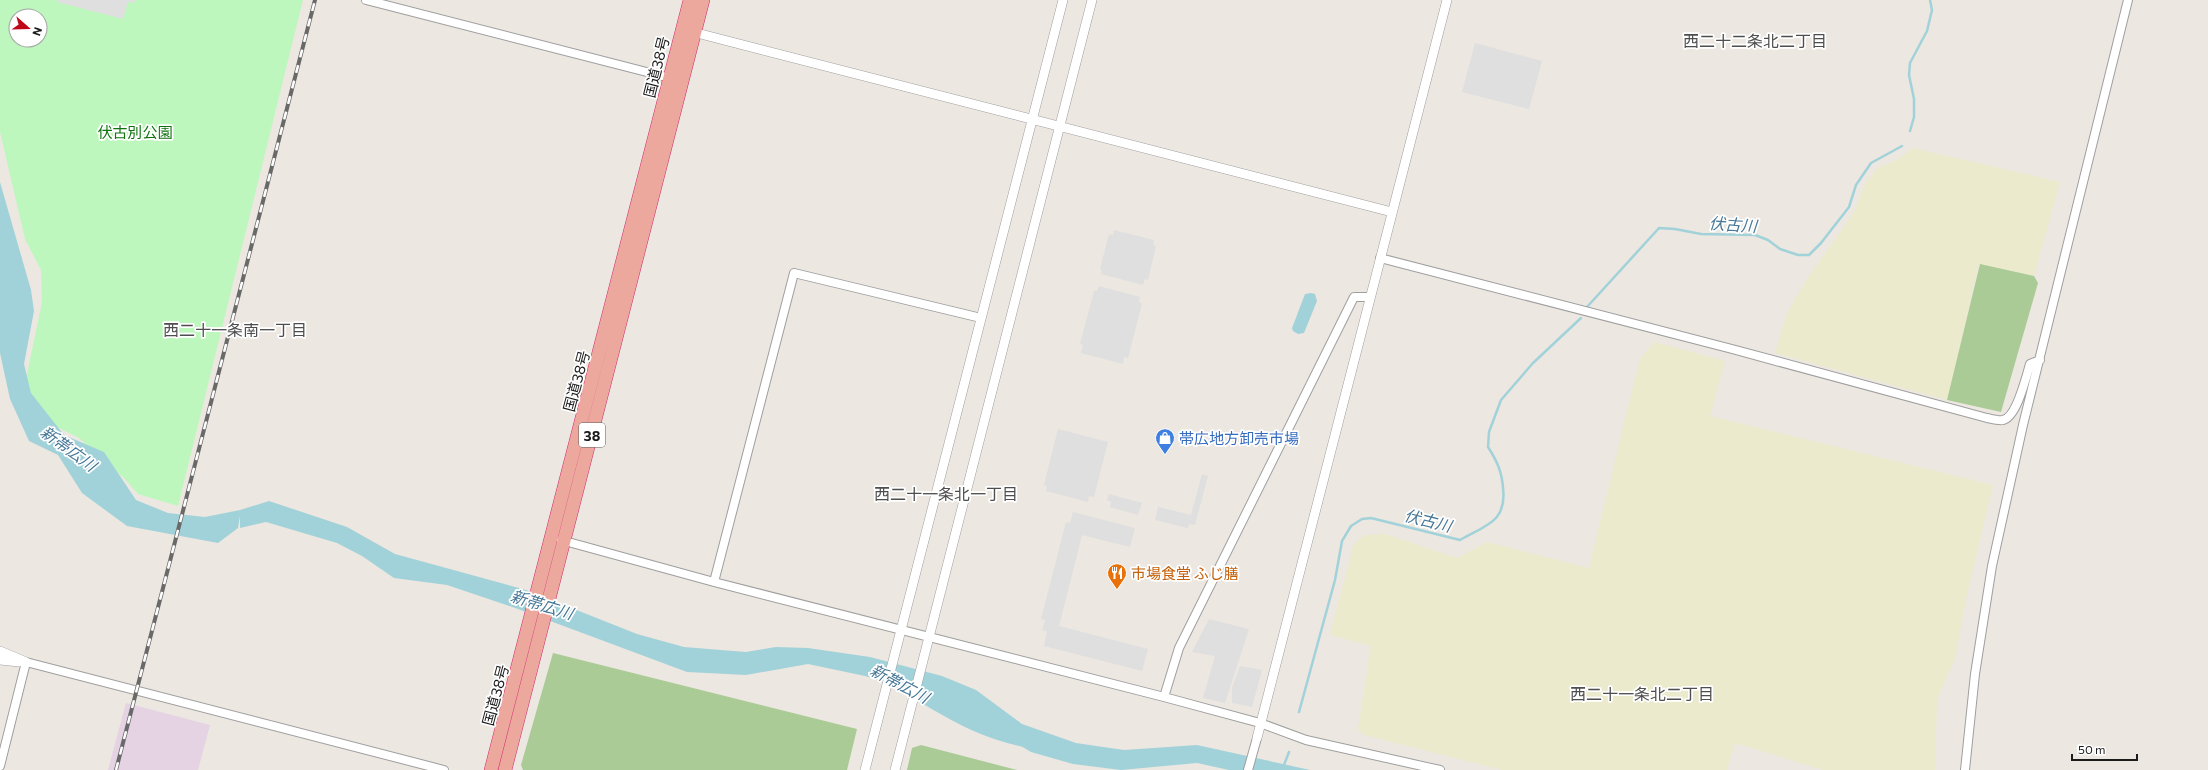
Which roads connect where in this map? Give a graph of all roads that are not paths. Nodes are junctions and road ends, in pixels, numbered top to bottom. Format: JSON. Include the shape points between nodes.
{"nodes":[{"id":1,"x":366,"y":0,"type":"edge"},
{"id":2,"x":690,"y":0,"type":"edge"},
{"id":3,"x":704,"y":0,"type":"edge"},
{"id":4,"x":1064,"y":0,"type":"edge"},
{"id":5,"x":1092,"y":0,"type":"edge"},
{"id":6,"x":1447,"y":0,"type":"edge"},
{"id":7,"x":2128,"y":0,"type":"edge"},
{"id":8,"x":689,"y":31,"type":"junction"},
{"id":9,"x":676,"y":80,"type":"junction"},
{"id":10,"x":1033,"y":119,"type":"junction"},
{"id":11,"x":1060,"y":126,"type":"junction"},
{"id":12,"x":1392,"y":212,"type":"junction"},
{"id":13,"x":1380,"y":258,"type":"junction"},
{"id":14,"x":1370,"y":297,"type":"junction"},
{"id":15,"x":981,"y":318,"type":"junction"},
{"id":16,"x":2040,"y":360,"type":"junction"},
{"id":17,"x":552,"y":537,"type":"junction"},
{"id":18,"x":565,"y":541,"type":"junction"},
{"id":19,"x":714,"y":582,"type":"junction"},
{"id":20,"x":901,"y":630,"type":"junction"},
{"id":21,"x":534,"y":634,"type":"junction"},
{"id":22,"x":929,"y":636,"type":"junction"},
{"id":23,"x":0,"y":651,"type":"edge"},
{"id":24,"x":0,"y":660,"type":"edge"},
{"id":25,"x":26,"y":662,"type":"junction"},
{"id":26,"x":1164,"y":697,"type":"junction"},
{"id":27,"x":1260,"y":723,"type":"junction"},
{"id":28,"x":1257,"y":738,"type":"joint"},
{"id":29,"x":0,"y":766,"type":"edge"},
{"id":30,"x":444,"y":770,"type":"edge"},
{"id":31,"x":491,"y":770,"type":"edge"},
{"id":32,"x":506,"y":770,"type":"edge"},
{"id":33,"x":865,"y":770,"type":"edge"},
{"id":34,"x":895,"y":770,"type":"edge"},
{"id":35,"x":1248,"y":770,"type":"edge"},
{"id":36,"x":1440,"y":770,"type":"edge"},
{"id":37,"x":1965,"y":770,"type":"edge"}],
"edges":[{"from":1,"to":9,"type":"street"},
{"from":2,"to":8,"type":"highway","name":"国道38号","number":"38"},
{"from":3,"to":8,"type":"highway","name":"国道38号","number":"38"},
{"from":4,"to":10,"type":"street"},
{"from":5,"to":11,"type":"street"},
{"from":6,"to":12,"type":"street"},
{"from":7,"to":16,"type":"street"},
{"from":8,"to":9,"type":"highway","name":"国道38号","number":"38"},
{"from":8,"to":10,"type":"street"},
{"from":9,"to":17,"type":"highway","name":"国道38号","number":"38"},
{"from":9,"to":18,"type":"highway","name":"国道38号","number":"38"},
{"from":10,"to":11,"type":"street"},
{"from":10,"to":15,"type":"street"},
{"from":11,"to":12,"type":"street"},
{"from":11,"to":22,"type":"street"},
{"from":12,"to":13,"type":"street"},
{"from":13,"to":14,"type":"street"},
{"from":13,"to":16,"type":"street","via":[[1987,418],[2002,420],[2009,417],[2015,409],[2030,364]]},
{"from":14,"to":26,"type":"street","via":[[1354,297],[1179,648]]},
{"from":14,"to":27,"type":"street"},
{"from":15,"to":19,"type":"street","via":[[794,273]]},
{"from":15,"to":20,"type":"street"},
{"from":16,"to":37,"type":"street","via":[[1992,566],[1975,674]]},
{"from":17,"to":18,"type":"street"},
{"from":17,"to":21,"type":"highway","name":"国道38号","number":"38"},
{"from":18,"to":19,"type":"street"},
{"from":18,"to":21,"type":"highway","name":"国道38号","number":"38"},
{"from":19,"to":20,"type":"street"},
{"from":20,"to":22,"type":"street"},
{"from":20,"to":33,"type":"street"},
{"from":21,"to":31,"type":"highway","name":"国道38号","number":"38"},
{"from":21,"to":32,"type":"highway","name":"国道38号","number":"38"},
{"from":22,"to":26,"type":"street"},
{"from":22,"to":34,"type":"street"},
{"from":23,"to":25,"type":"street"},
{"from":24,"to":25,"type":"street"},
{"from":25,"to":29,"type":"street"},
{"from":25,"to":30,"type":"street"},
{"from":26,"to":27,"type":"street"},
{"from":27,"to":28,"type":"street"},
{"from":27,"to":36,"type":"street","via":[[1306,740]]},
{"from":28,"to":35,"type":"street"}]}
